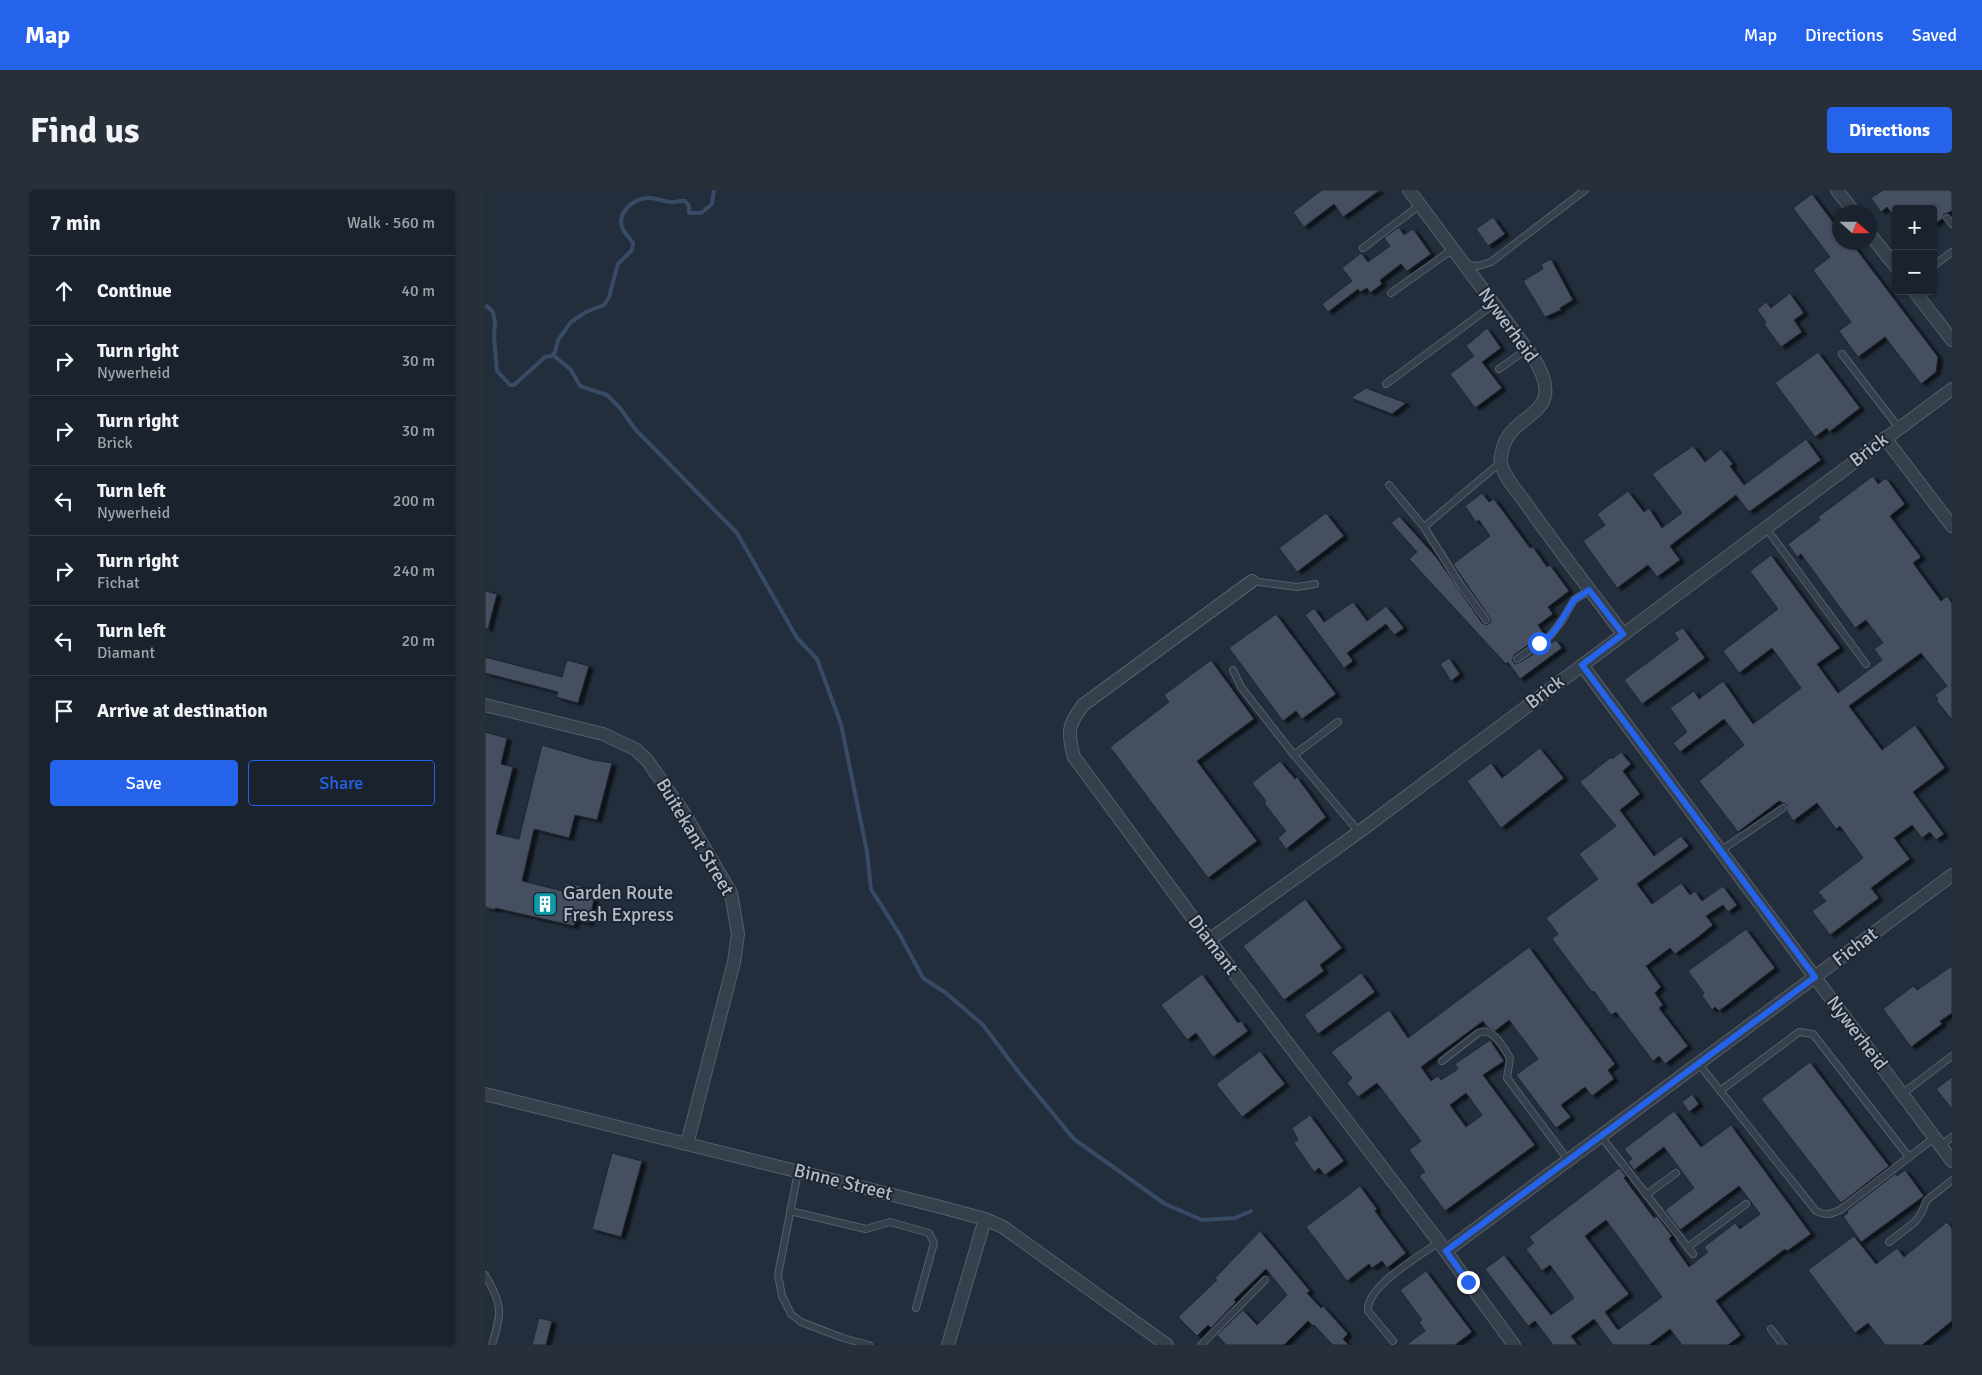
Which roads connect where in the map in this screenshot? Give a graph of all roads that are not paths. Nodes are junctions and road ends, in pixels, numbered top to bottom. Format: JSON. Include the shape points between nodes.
{"nodes":[{"id":1,"x":1409,"y":190,"type":"edge"},
{"id":2,"x":1585,"y":190,"type":"edge"},
{"id":3,"x":1837,"y":190,"type":"edge"},
{"id":4,"x":1420,"y":204,"type":"junction"},
{"id":5,"x":1849,"y":205,"type":"edge"},
{"id":6,"x":1947,"y":218,"type":"dead end"},
{"id":7,"x":1952,"y":224,"type":"edge"},
{"id":8,"x":1877,"y":243,"type":"edge"},
{"id":9,"x":1363,"y":248,"type":"dead end"},
{"id":10,"x":1453,"y":249,"type":"junction"},
{"id":11,"x":1952,"y":252,"type":"edge"},
{"id":12,"x":1892,"y":262,"type":"edge"},
{"id":13,"x":1937,"y":263,"type":"edge"},
{"id":14,"x":1465,"y":266,"type":"junction"},
{"id":15,"x":1391,"y":293,"type":"dead end"},
{"id":16,"x":1917,"y":295,"type":"edge"},
{"id":17,"x":1493,"y":304,"type":"junction"},
{"id":18,"x":1952,"y":340,"type":"edge"},
{"id":19,"x":1527,"y":349,"type":"junction"},
{"id":20,"x":1842,"y":354,"type":"dead end"},
{"id":21,"x":1499,"y":369,"type":"dead end"},
{"id":22,"x":1387,"y":384,"type":"dead end"},
{"id":23,"x":1952,"y":389,"type":"edge"},
{"id":24,"x":1899,"y":428,"type":"junction"},
{"id":25,"x":1885,"y":438,"type":"junction"},
{"id":26,"x":1501,"y":462,"type":"junction"},
{"id":27,"x":1389,"y":485,"type":"dead end"},
{"id":28,"x":1952,"y":526,"type":"edge"},
{"id":29,"x":1424,"y":527,"type":"junction"},
{"id":30,"x":1766,"y":528,"type":"junction"},
{"id":31,"x":1252,"y":581,"type":"joint"},
{"id":32,"x":1315,"y":584,"type":"dead end"},
{"id":33,"x":1589,"y":590,"type":"junction"},
{"id":34,"x":1486,"y":620,"type":"dead end"},
{"id":35,"x":1623,"y":634,"type":"junction"},
{"id":36,"x":1517,"y":659,"type":"dead end"},
{"id":37,"x":1866,"y":664,"type":"dead end"},
{"id":38,"x":1582,"y":665,"type":"junction"},
{"id":39,"x":1233,"y":670,"type":"dead end"},
{"id":40,"x":485,"y":705,"type":"edge"},
{"id":41,"x":1338,"y":722,"type":"dead end"},
{"id":42,"x":1294,"y":755,"type":"junction"},
{"id":43,"x":1783,"y":808,"type":"dead end"},
{"id":44,"x":1359,"y":832,"type":"junction"},
{"id":45,"x":1720,"y":851,"type":"junction"},
{"id":46,"x":1952,"y":875,"type":"edge"},
{"id":47,"x":1209,"y":940,"type":"junction"},
{"id":48,"x":1815,"y":977,"type":"junction"},
{"id":49,"x":1952,"y":1056,"type":"edge"},
{"id":50,"x":1442,"y":1061,"type":"dead end"},
{"id":51,"x":1698,"y":1063,"type":"junction"},
{"id":52,"x":1720,"y":1090,"type":"junction"},
{"id":53,"x":485,"y":1094,"type":"edge"},
{"id":54,"x":1902,"y":1094,"type":"junction"},
{"id":55,"x":1600,"y":1136,"type":"junction"},
{"id":56,"x":1952,"y":1137,"type":"edge"},
{"id":57,"x":1937,"y":1142,"type":"junction"},
{"id":58,"x":687,"y":1144,"type":"junction"},
{"id":59,"x":1909,"y":1157,"type":"junction"},
{"id":60,"x":1568,"y":1160,"type":"junction"},
{"id":61,"x":1952,"y":1162,"type":"edge"},
{"id":62,"x":798,"y":1172,"type":"junction"},
{"id":63,"x":1676,"y":1173,"type":"dead end"},
{"id":64,"x":1952,"y":1180,"type":"edge"},
{"id":65,"x":1646,"y":1195,"type":"junction"},
{"id":66,"x":1746,"y":1204,"type":"dead end"},
{"id":67,"x":790,"y":1211,"type":"junction"},
{"id":68,"x":985,"y":1219,"type":"junction"},
{"id":69,"x":1889,"y":1242,"type":"dead end"},
{"id":70,"x":1442,"y":1247,"type":"junction"},
{"id":71,"x":1688,"y":1248,"type":"junction"},
{"id":72,"x":1693,"y":1254,"type":"dead end"},
{"id":73,"x":485,"y":1275,"type":"edge"},
{"id":74,"x":1265,"y":1280,"type":"dead end"},
{"id":75,"x":916,"y":1308,"type":"dead end"},
{"id":76,"x":1771,"y":1329,"type":"dead end"},
{"id":77,"x":1393,"y":1341,"type":"dead end"},
{"id":78,"x":491,"y":1345,"type":"edge"},
{"id":79,"x":869,"y":1345,"type":"edge"},
{"id":80,"x":948,"y":1345,"type":"edge"},
{"id":81,"x":1167,"y":1345,"type":"edge"},
{"id":82,"x":1201,"y":1345,"type":"edge"},
{"id":83,"x":1514,"y":1345,"type":"edge"},
{"id":84,"x":1783,"y":1345,"type":"edge"}],
"edges":[{"from":1,"to":4,"type":"street","name":"Nywerheid"},
{"from":2,"to":14,"type":"lane","via":[[1491,262]]},
{"from":3,"to":5,"type":"street"},
{"from":4,"to":9,"type":"lane"},
{"from":4,"to":10,"type":"street","name":"Nywerheid"},
{"from":6,"to":7,"type":"lane"},
{"from":8,"to":12,"type":"street"},
{"from":10,"to":14,"type":"street","name":"Nywerheid"},
{"from":10,"to":15,"type":"lane"},
{"from":11,"to":13,"type":"lane"},
{"from":14,"to":17,"type":"street","name":"Nywerheid"},
{"from":16,"to":18,"type":"street"},
{"from":17,"to":19,"type":"street","name":"Nywerheid"},
{"from":17,"to":22,"type":"lane"},
{"from":19,"to":21,"type":"lane"},
{"from":19,"to":26,"type":"street","name":"Nywerheid","via":[[1544,377],[1545,393],[1541,407],[1505,439]]},
{"from":20,"to":24,"type":"lane"},
{"from":23,"to":24,"type":"street","name":"Brick"},
{"from":24,"to":25,"type":"street","name":"Brick"},
{"from":25,"to":28,"type":"street"},
{"from":25,"to":30,"type":"street","name":"Brick"},
{"from":26,"to":29,"type":"lane"},
{"from":26,"to":33,"type":"street","via":[[1511,482]]},
{"from":27,"to":29,"type":"lane"},
{"from":29,"to":34,"type":"lane"},
{"from":30,"to":35,"type":"street","name":"Brick"},
{"from":30,"to":37,"type":"lane"},
{"from":31,"to":32,"type":"lane","via":[[1297,587]]},
{"from":31,"to":47,"type":"street","name":"Diamant","via":[[1083,705],[1069,726],[1074,757]]},
{"from":33,"to":35,"type":"street"},
{"from":33,"to":36,"type":"lane","via":[[1574,600],[1551,635]]},
{"from":35,"to":38,"type":"street","name":"Brick"},
{"from":38,"to":44,"type":"street","name":"Brick"},
{"from":38,"to":45,"type":"street","name":"Nywerheid"},
{"from":39,"to":42,"type":"lane","via":[[1241,687]]},
{"from":40,"to":58,"type":"street","name":"Buitekant Street","via":[[603,734],[635,749],[657,773],[684,813],[731,893],[738,934],[734,962]]},
{"from":41,"to":42,"type":"lane"},
{"from":42,"to":44,"type":"lane"},
{"from":43,"to":45,"type":"lane"},
{"from":44,"to":47,"type":"street","name":"Brick"},
{"from":45,"to":48,"type":"street","name":"Nywerheid"},
{"from":46,"to":48,"type":"street","name":"Fichat"},
{"from":47,"to":70,"type":"street","name":"Diamant"},
{"from":48,"to":51,"type":"street","name":"Fichat"},
{"from":48,"to":54,"type":"street","name":"Nywerheid"},
{"from":49,"to":54,"type":"lane"},
{"from":50,"to":60,"type":"lane","via":[[1478,1033],[1491,1032],[1510,1058],[1507,1078]]},
{"from":51,"to":52,"type":"lane"},
{"from":51,"to":55,"type":"street","name":"Fichat"},
{"from":52,"to":59,"type":"lane","via":[[1816,1211],[1823,1214],[1840,1210]]},
{"from":52,"to":59,"type":"lane","via":[[1799,1032],[1813,1034]]},
{"from":53,"to":58,"type":"street","name":"Binne Street"},
{"from":54,"to":57,"type":"street","name":"Nywerheid"},
{"from":55,"to":60,"type":"street","name":"Fichat"},
{"from":55,"to":65,"type":"lane"},
{"from":56,"to":57,"type":"lane"},
{"from":57,"to":59,"type":"lane"},
{"from":57,"to":61,"type":"street","name":"Nywerheid"},
{"from":58,"to":62,"type":"street","name":"Binne Street"},
{"from":60,"to":70,"type":"street","name":"Fichat"},
{"from":62,"to":67,"type":"lane"},
{"from":62,"to":68,"type":"street","name":"Binne Street"},
{"from":63,"to":65,"type":"lane"},
{"from":64,"to":69,"type":"lane","via":[[1926,1201],[1920,1217]]},
{"from":65,"to":71,"type":"lane"},
{"from":66,"to":71,"type":"lane"},
{"from":67,"to":75,"type":"lane","via":[[866,1229],[889,1222],[929,1233],[934,1244]]},
{"from":67,"to":79,"type":"lane","via":[[778,1274],[782,1296],[791,1314],[815,1328]]},
{"from":68,"to":80,"type":"street"},
{"from":68,"to":81,"type":"street","name":"Binne Street","via":[[1003,1227]]},
{"from":70,"to":77,"type":"lane","via":[[1383,1283],[1371,1297],[1368,1311]]},
{"from":70,"to":83,"type":"street","name":"Diamant"},
{"from":71,"to":72,"type":"lane"},
{"from":73,"to":78,"type":"lane","via":[[500,1306]]},
{"from":74,"to":82,"type":"lane"},
{"from":76,"to":84,"type":"lane"}]}
